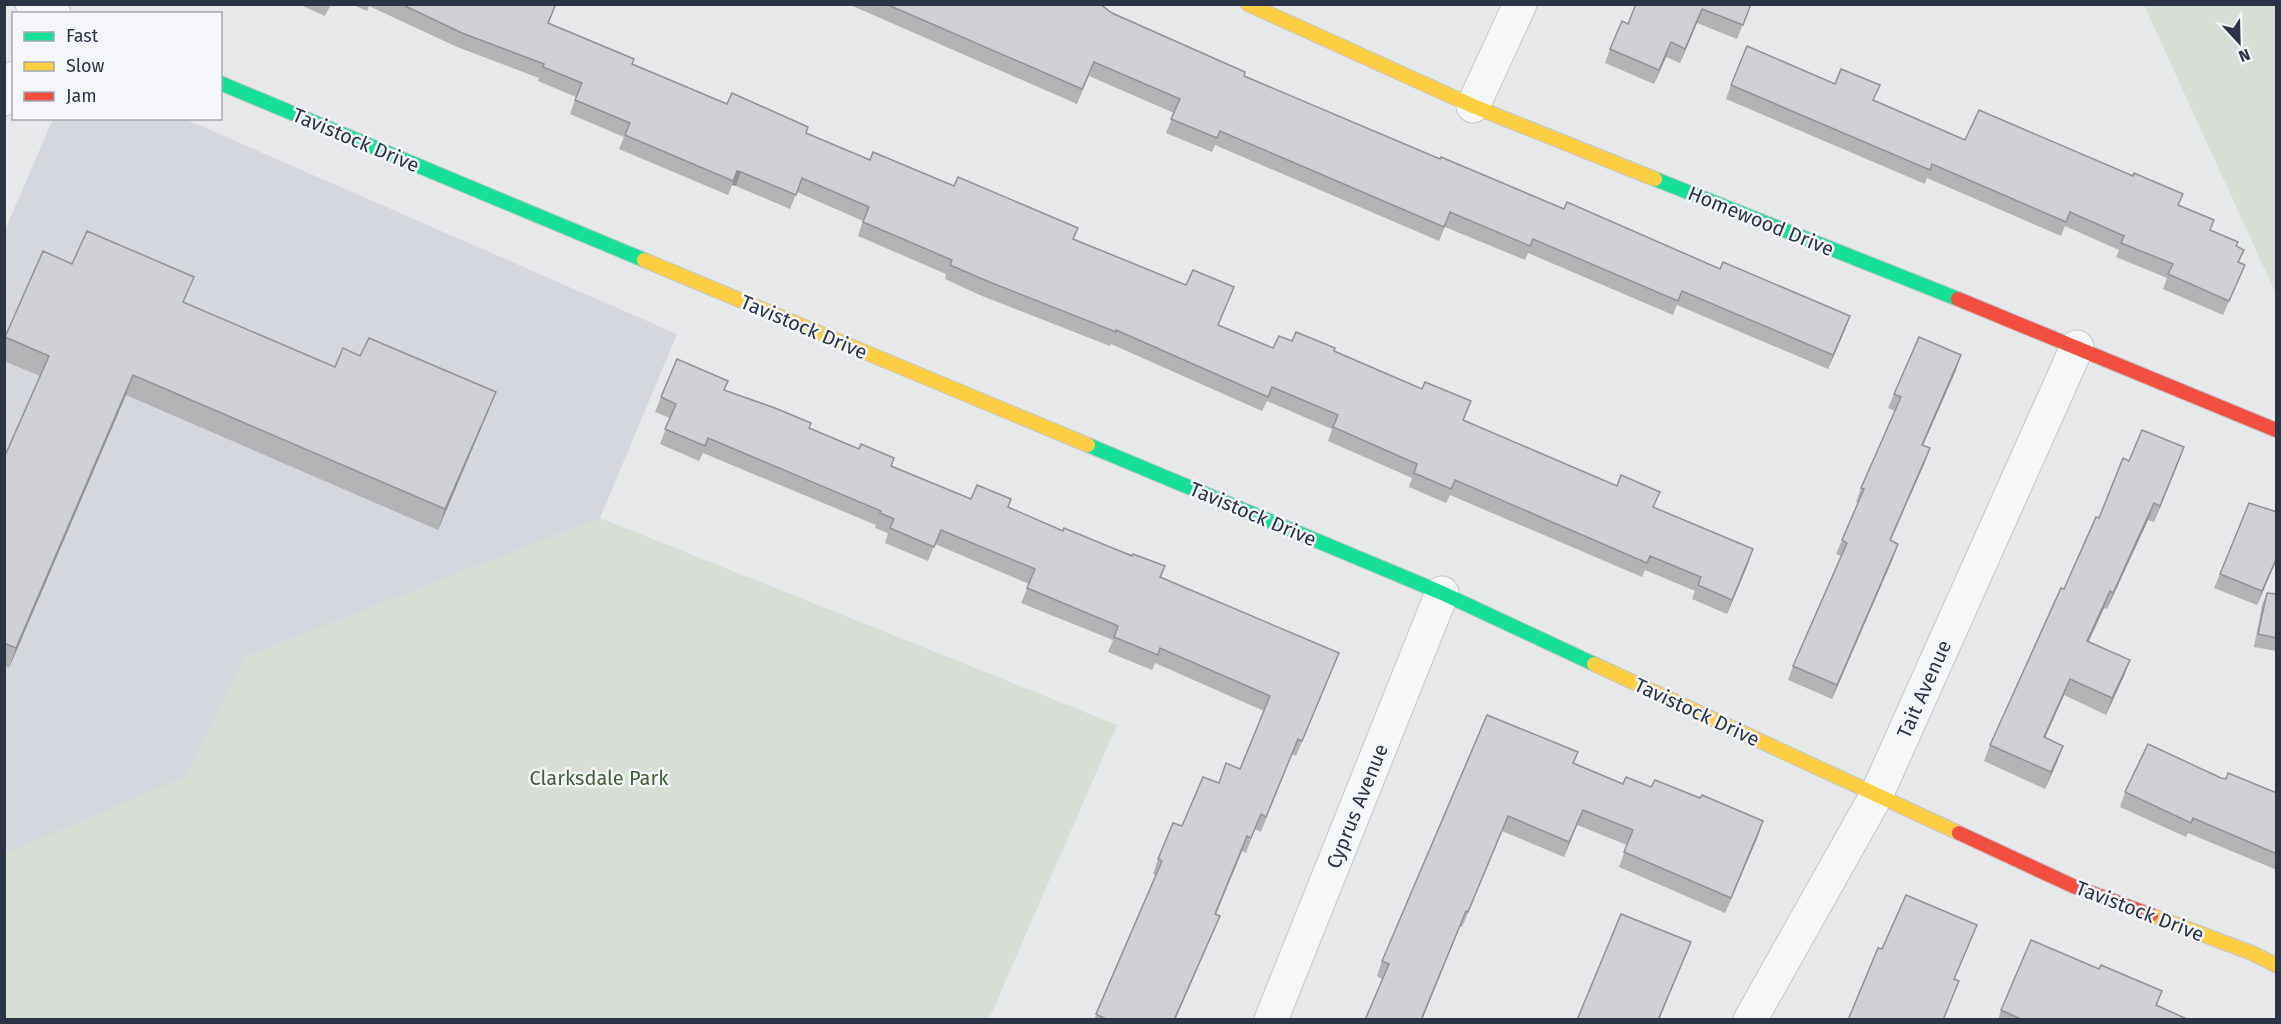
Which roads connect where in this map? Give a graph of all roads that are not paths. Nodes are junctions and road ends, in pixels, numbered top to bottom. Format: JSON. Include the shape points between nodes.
{"nodes":[{"id":1,"x":1248,"y":4,"type":"edge"},
{"id":2,"x":1520,"y":4,"type":"edge"},
{"id":3,"x":12,"y":82,"type":"edge"},
{"id":4,"x":222,"y":84,"type":"edge"},
{"id":5,"x":4,"y":99,"type":"edge"},
{"id":6,"x":1473,"y":106,"type":"junction"},
{"id":7,"x":2077,"y":347,"type":"junction"},
{"id":8,"x":2277,"y":430,"type":"edge"},
{"id":9,"x":1443,"y":593,"type":"junction"},
{"id":10,"x":1876,"y":796,"type":"junction"},
{"id":11,"x":2277,"y":965,"type":"edge"},
{"id":12,"x":1271,"y":1020,"type":"edge"},
{"id":13,"x":1750,"y":1020,"type":"edge"}],
"edges":[{"from":1,"to":6,"type":"street","name":"Homewood Drive"},
{"from":2,"to":6,"type":"street"},
{"from":3,"to":5,"type":"street"},
{"from":4,"to":9,"type":"street","name":"Tavistock Drive"},
{"from":6,"to":7,"type":"street","name":"Homewood Drive"},
{"from":7,"to":8,"type":"street","name":"Homewood Drive"},
{"from":7,"to":10,"type":"street","name":"Tait Avenue"},
{"from":9,"to":10,"type":"street","name":"Tavistock Drive"},
{"from":9,"to":12,"type":"street","name":"Cyprus Avenue"},
{"from":10,"to":11,"type":"street","name":"Tavistock Drive","via":[[2073,886]]},
{"from":10,"to":13,"type":"street","name":"Tait Avenue"}]}
